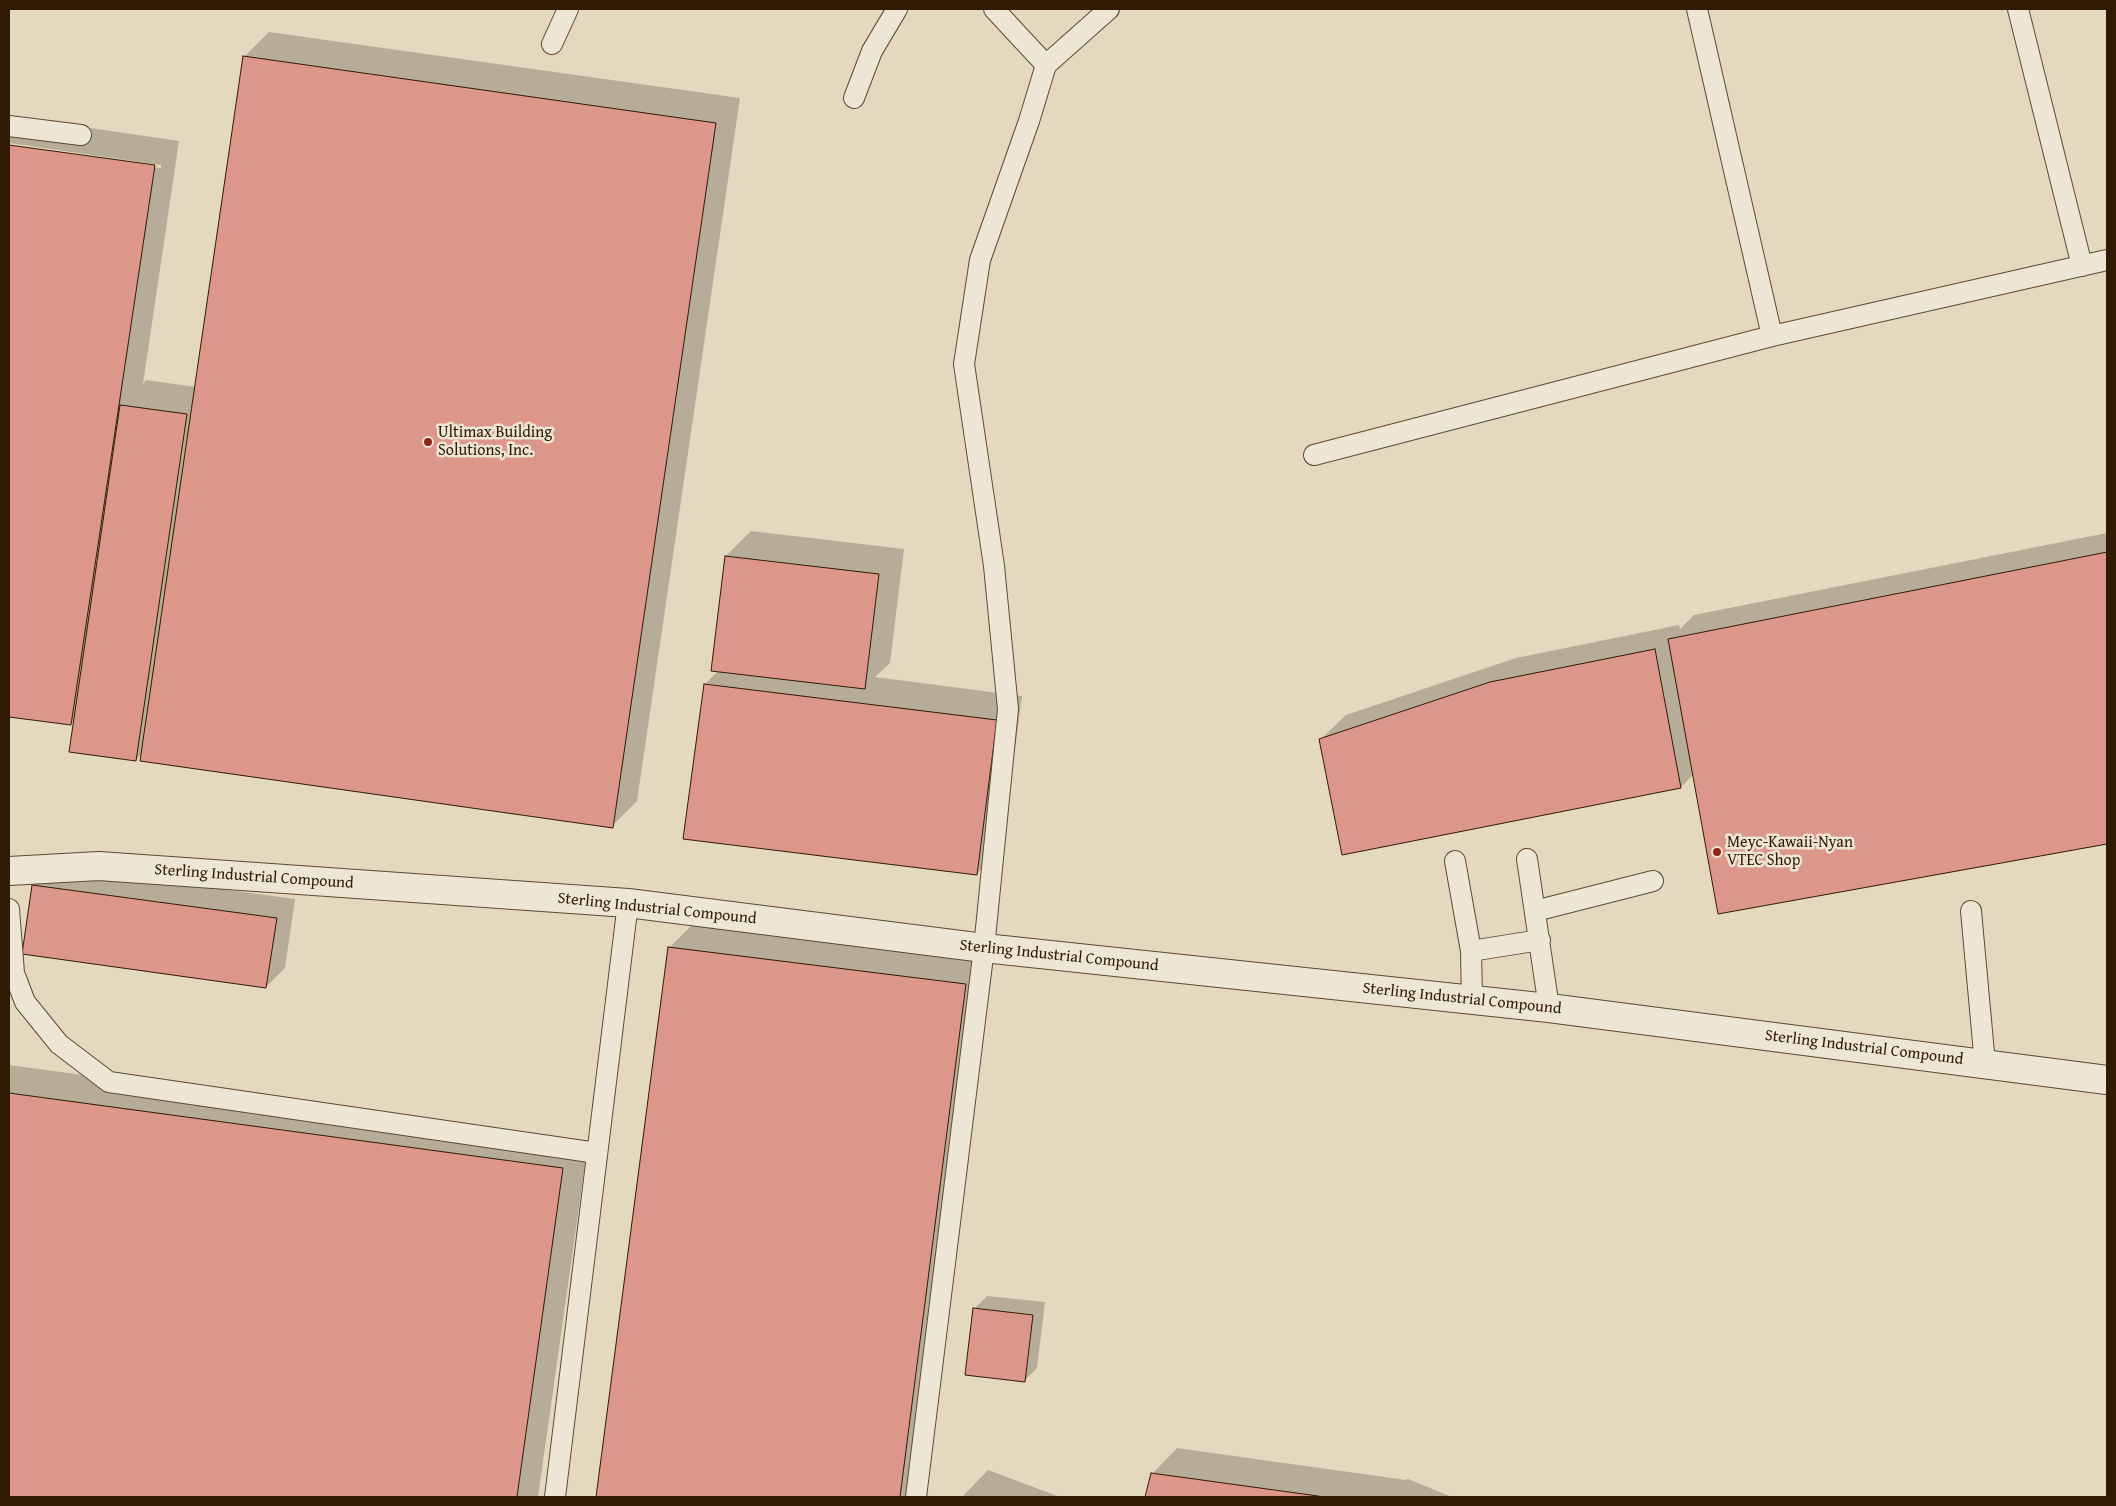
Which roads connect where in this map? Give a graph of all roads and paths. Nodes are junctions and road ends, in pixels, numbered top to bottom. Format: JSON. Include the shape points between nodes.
{"nodes":[{"id":1,"x":568,"y":9,"type":"edge"},
{"id":2,"x":897,"y":9,"type":"edge"},
{"id":3,"x":994,"y":9,"type":"edge"},
{"id":4,"x":1109,"y":9,"type":"edge"},
{"id":5,"x":1697,"y":9,"type":"edge"},
{"id":6,"x":2018,"y":9,"type":"edge"},
{"id":7,"x":552,"y":44,"type":"dead end"},
{"id":8,"x":1046,"y":65,"type":"junction"},
{"id":9,"x":854,"y":98,"type":"dead end"},
{"id":10,"x":9,"y":126,"type":"edge"},
{"id":11,"x":81,"y":135,"type":"dead end"},
{"id":12,"x":2107,"y":260,"type":"edge"},
{"id":13,"x":2082,"y":266,"type":"junction"},
{"id":14,"x":1772,"y":336,"type":"junction"},
{"id":15,"x":1314,"y":454,"type":"dead end"},
{"id":16,"x":1526,"y":859,"type":"dead end"},
{"id":17,"x":1455,"y":861,"type":"dead end"},
{"id":18,"x":9,"y":870,"type":"edge"},
{"id":19,"x":1653,"y":881,"type":"dead end"},
{"id":20,"x":628,"y":903,"type":"junction"},
{"id":21,"x":9,"y":909,"type":"edge"},
{"id":22,"x":1536,"y":911,"type":"junction"},
{"id":23,"x":1971,"y":912,"type":"dead end"},
{"id":24,"x":1540,"y":940,"type":"junction"},
{"id":25,"x":984,"y":948,"type":"junction"},
{"id":26,"x":1471,"y":951,"type":"junction"},
{"id":27,"x":1472,"y":1000,"type":"junction"},
{"id":28,"x":1549,"y":1008,"type":"junction"},
{"id":29,"x":1985,"y":1064,"type":"junction"},
{"id":30,"x":2107,"y":1080,"type":"edge"},
{"id":31,"x":597,"y":1153,"type":"junction"},
{"id":32,"x":555,"y":1497,"type":"edge"},
{"id":33,"x":916,"y":1497,"type":"edge"}],
"edges":[{"from":1,"to":7,"type":"lane"},
{"from":2,"to":9,"type":"lane","via":[[872,51]]},
{"from":3,"to":8,"type":"lane"},
{"from":4,"to":8,"type":"lane"},
{"from":5,"to":14,"type":"lane"},
{"from":6,"to":13,"type":"lane"},
{"from":8,"to":25,"type":"lane","via":[[980,260],[964,364],[994,566],[1008,709]]},
{"from":10,"to":11,"type":"lane"},
{"from":12,"to":13,"type":"lane"},
{"from":13,"to":14,"type":"lane"},
{"from":14,"to":15,"type":"lane"},
{"from":16,"to":22,"type":"lane"},
{"from":17,"to":26,"type":"lane"},
{"from":18,"to":20,"type":"street","name":"Sterling Industrial Compound","via":[[99,866]]},
{"from":19,"to":22,"type":"lane"},
{"from":20,"to":25,"type":"street","name":"Sterling Industrial Compound"},
{"from":20,"to":31,"type":"lane"},
{"from":21,"to":31,"type":"lane","via":[[14,973],[25,1002],[59,1044],[108,1082]]},
{"from":22,"to":24,"type":"lane"},
{"from":23,"to":29,"type":"lane"},
{"from":24,"to":26,"type":"lane"},
{"from":24,"to":28,"type":"lane"},
{"from":25,"to":27,"type":"street","name":"Sterling Industrial Compound"},
{"from":25,"to":33,"type":"lane"},
{"from":26,"to":27,"type":"lane"},
{"from":27,"to":28,"type":"street","name":"Sterling Industrial Compound"},
{"from":28,"to":29,"type":"street","name":"Sterling Industrial Compound"},
{"from":29,"to":30,"type":"street","name":"Sterling Industrial Compound"},
{"from":31,"to":32,"type":"lane"}]}
